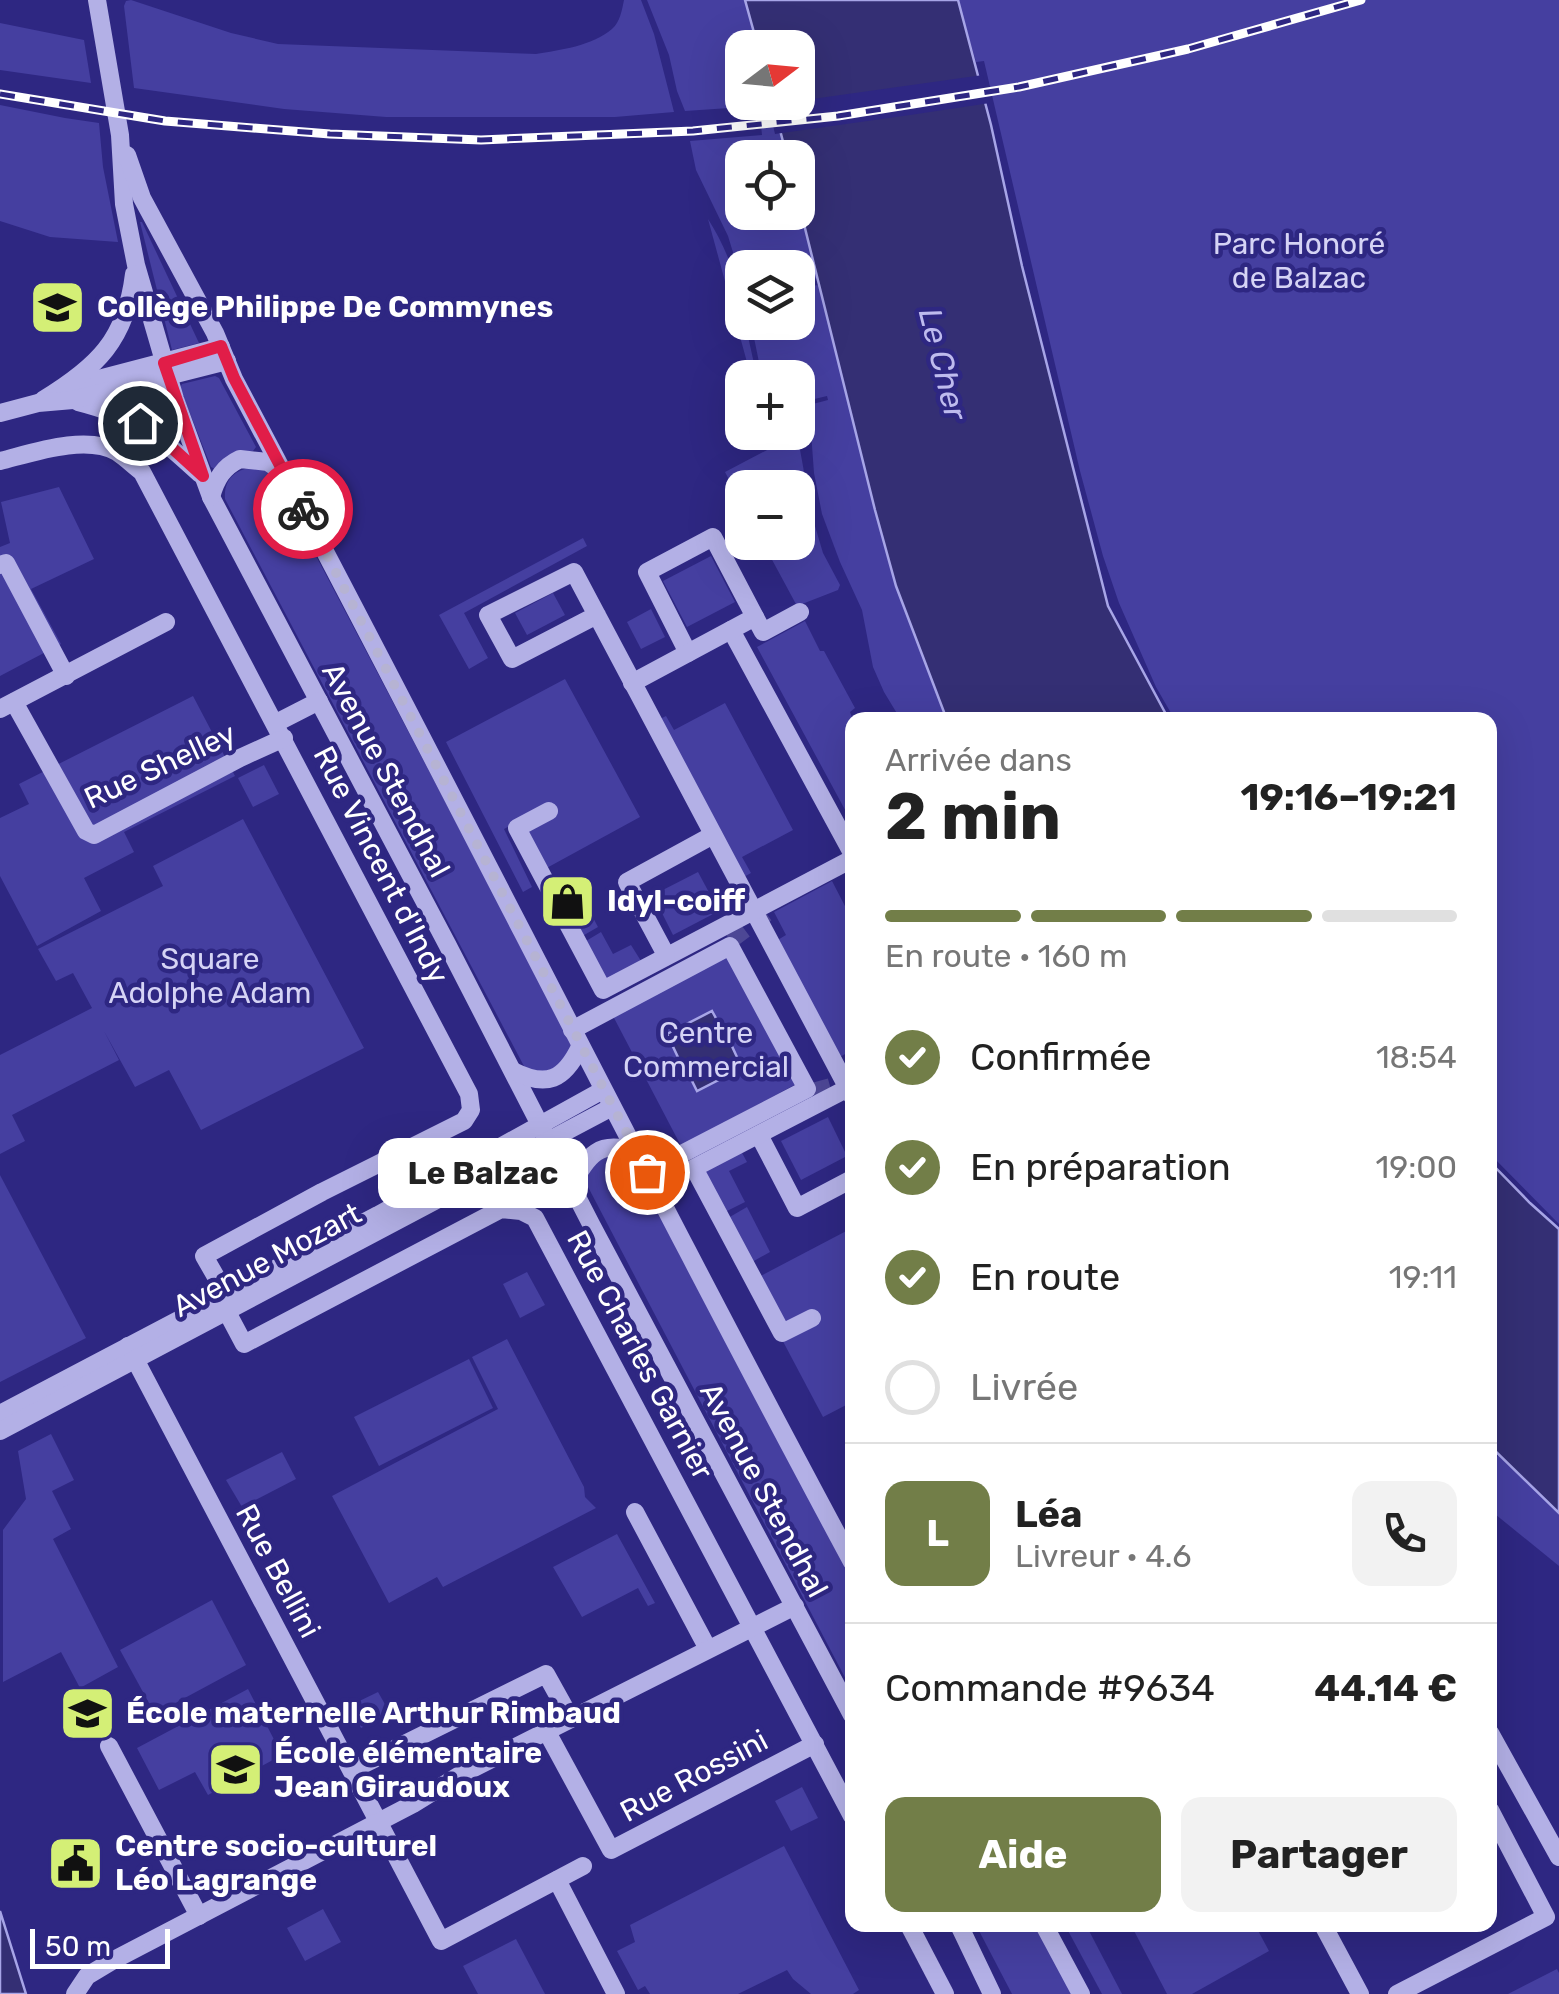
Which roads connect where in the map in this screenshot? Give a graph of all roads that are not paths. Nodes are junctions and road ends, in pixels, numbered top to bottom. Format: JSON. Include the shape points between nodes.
{"nodes":[{"id":1,"x":97,"y":0,"type":"edge"},
{"id":2,"x":120,"y":135,"type":"junction"},
{"id":3,"x":136,"y":265,"type":"junction"},
{"id":4,"x":224,"y":354,"type":"junction"},
{"id":5,"x":166,"y":370,"type":"junction"},
{"id":6,"x":68,"y":394,"type":"junction"},
{"id":7,"x":0,"y":413,"type":"edge"},
{"id":8,"x":0,"y":461,"type":"edge"},
{"id":9,"x":284,"y":474,"type":"junction"},
{"id":10,"x":203,"y":476,"type":"junction"},
{"id":11,"x":211,"y":496,"type":"junction"},
{"id":12,"x":0,"y":565,"type":"edge"},
{"id":13,"x":800,"y":612,"type":"dead end"},
{"id":14,"x":596,"y":615,"type":"junction"},
{"id":15,"x":755,"y":617,"type":"junction"},
{"id":16,"x":166,"y":622,"type":"dead end"},
{"id":17,"x":731,"y":630,"type":"junction"},
{"id":18,"x":688,"y":653,"type":"junction"},
{"id":19,"x":66,"y":676,"type":"junction"},
{"id":20,"x":632,"y":683,"type":"junction"},
{"id":21,"x":318,"y":700,"type":"junction"},
{"id":22,"x":7,"y":705,"type":"edge"},
{"id":23,"x":280,"y":731,"type":"junction"},
{"id":24,"x":549,"y":812,"type":"dead end"},
{"id":25,"x":713,"y":836,"type":"junction"},
{"id":26,"x":845,"y":843,"type":"edge"},
{"id":27,"x":845,"y":860,"type":"edge"},
{"id":28,"x":754,"y":912,"type":"junction"},
{"id":29,"x":666,"y":955,"type":"junction"},
{"id":30,"x":576,"y":1038,"type":"junction"},
{"id":31,"x":512,"y":1070,"type":"junction"},
{"id":32,"x":845,"y":1079,"type":"edge"},
{"id":33,"x":845,"y":1093,"type":"edge"},
{"id":34,"x":608,"y":1098,"type":"junction"},
{"id":35,"x":538,"y":1124,"type":"junction"},
{"id":36,"x":758,"y":1135,"type":"junction"},
{"id":37,"x":548,"y":1142,"type":"junction"},
{"id":38,"x":636,"y":1152,"type":"junction"},
{"id":39,"x":647,"y":1172,"type":"junction"},
{"id":40,"x":845,"y":1183,"type":"edge"},
{"id":41,"x":571,"y":1186,"type":"junction"},
{"id":42,"x":227,"y":1304,"type":"junction"},
{"id":43,"x":812,"y":1318,"type":"dead end"},
{"id":44,"x":132,"y":1353,"type":"junction"},
{"id":45,"x":0,"y":1414,"type":"edge"},
{"id":46,"x":0,"y":1432,"type":"edge"},
{"id":47,"x":635,"y":1512,"type":"dead end"},
{"id":48,"x":845,"y":1549,"type":"edge"},
{"id":49,"x":794,"y":1606,"type":"junction"},
{"id":50,"x":753,"y":1627,"type":"junction"},
{"id":51,"x":708,"y":1649,"type":"junction"},
{"id":52,"x":845,"y":1702,"type":"edge"},
{"id":53,"x":571,"y":1719,"type":"junction"},
{"id":54,"x":546,"y":1732,"type":"junction"},
{"id":55,"x":815,"y":1744,"type":"junction"},
{"id":56,"x":109,"y":1746,"type":"dead end"},
{"id":57,"x":1497,"y":1746,"type":"edge"},
{"id":58,"x":352,"y":1770,"type":"junction"},
{"id":59,"x":845,"y":1802,"type":"edge"},
{"id":60,"x":380,"y":1822,"type":"junction"},
{"id":61,"x":1497,"y":1823,"type":"edge"},
{"id":62,"x":1559,"y":1857,"type":"edge"},
{"id":63,"x":582,"y":1866,"type":"dead end"},
{"id":64,"x":557,"y":1880,"type":"junction"},
{"id":65,"x":198,"y":1916,"type":"junction"},
{"id":66,"x":913,"y":1932,"type":"edge"},
{"id":67,"x":961,"y":1932,"type":"edge"},
{"id":68,"x":1048,"y":1932,"type":"edge"},
{"id":69,"x":1327,"y":1932,"type":"edge"},
{"id":70,"x":75,"y":1994,"type":"edge"},
{"id":71,"x":616,"y":1994,"type":"edge"},
{"id":72,"x":945,"y":1994,"type":"edge"},
{"id":73,"x":992,"y":1994,"type":"edge"},
{"id":74,"x":1080,"y":1994,"type":"edge"},
{"id":75,"x":1360,"y":1994,"type":"edge"},
{"id":76,"x":1397,"y":1994,"type":"edge"}],
"edges":[{"from":1,"to":2,"type":"street","name":"Avenue Stendhal"},
{"from":2,"to":3,"type":"street","name":"Avenue Stendhal"},
{"from":2,"to":4,"type":"street","name":"Avenue Stendhal","via":[[142,198]]},
{"from":3,"to":5,"type":"street","name":"Avenue Stendhal"},
{"from":3,"to":6,"type":"street","via":[[117,336]]},
{"from":4,"to":5,"type":"street"},
{"from":4,"to":9,"type":"street","name":"Avenue Stendhal"},
{"from":5,"to":6,"type":"street"},
{"from":5,"to":10,"type":"street","name":"Avenue Stendhal"},
{"from":6,"to":7,"type":"street"},
{"from":6,"to":10,"type":"street","via":[[140,423]]},
{"from":8,"to":23,"type":"street","name":"Rue Vincent d'Indy","via":[[76,444],[113,450],[142,472]]},
{"from":9,"to":11,"type":"street","via":[[268,462],[240,459],[216,480]]},
{"from":9,"to":30,"type":"street","name":"Avenue Stendhal"},
{"from":10,"to":11,"type":"street","name":"Avenue Stendhal"},
{"from":11,"to":21,"type":"street","name":"Avenue Stendhal"},
{"from":12,"to":19,"type":"street","via":[[6,564]]},
{"from":13,"to":15,"type":"street","via":[[763,632]]},
{"from":14,"to":14,"type":"street","via":[[574,572],[488,616],[512,659]]},
{"from":14,"to":20,"type":"street"},
{"from":15,"to":17,"type":"street"},
{"from":15,"to":18,"type":"street","via":[[714,537],[647,572]]},
{"from":16,"to":19,"type":"street"},
{"from":17,"to":18,"type":"street"},
{"from":17,"to":26,"type":"street"},
{"from":18,"to":20,"type":"street"},
{"from":19,"to":22,"type":"street"},
{"from":20,"to":25,"type":"street"},
{"from":21,"to":23,"type":"street"},
{"from":21,"to":31,"type":"street","name":"Avenue Stendhal"},
{"from":22,"to":23,"type":"street","name":"Rue Shelley","via":[[94,835]]},
{"from":23,"to":42,"type":"street","name":"Rue Vincent d'Indy","via":[[469,1094],[471,1110],[464,1121],[204,1256]]},
{"from":24,"to":29,"type":"street","via":[[517,828],[604,990]]},
{"from":25,"to":28,"type":"street"},
{"from":25,"to":29,"type":"street","via":[[626,882]]},
{"from":27,"to":28,"type":"street"},
{"from":28,"to":29,"type":"street"},
{"from":28,"to":32,"type":"street"},
{"from":30,"to":31,"type":"street","via":[[568,1069],[553,1078]]},
{"from":30,"to":34,"type":"street","name":"Avenue Stendhal"},
{"from":30,"to":39,"type":"street","via":[[730,943],[810,1090]]},
{"from":31,"to":35,"type":"street","name":"Avenue Stendhal"},
{"from":33,"to":36,"type":"street"},
{"from":34,"to":35,"type":"street","name":"Avenue Mozart"},
{"from":34,"to":37,"type":"street","name":"Avenue Mozart"},
{"from":34,"to":38,"type":"street","name":"Avenue Stendhal"},
{"from":35,"to":37,"type":"street","name":"Avenue Stendhal"},
{"from":35,"to":42,"type":"street","name":"Avenue Mozart"},
{"from":36,"to":40,"type":"street","via":[[798,1208]]},
{"from":36,"to":43,"type":"street","via":[[694,1168],[782,1332]]},
{"from":37,"to":41,"type":"street","name":"Avenue Stendhal"},
{"from":37,"to":42,"type":"street","name":"Avenue Mozart"},
{"from":38,"to":39,"type":"street","name":"Avenue Stendhal"},
{"from":38,"to":41,"type":"street","via":[[594,1152]]},
{"from":39,"to":48,"type":"street","name":"Avenue Stendhal"},
{"from":41,"to":49,"type":"street","name":"Avenue Stendhal"},
{"from":42,"to":44,"type":"street","name":"Avenue Mozart"},
{"from":42,"to":50,"type":"street","name":"Rue Charles Garnier","via":[[244,1344],[500,1209],[522,1210],[535,1218]]},
{"from":44,"to":45,"type":"street","name":"Avenue Mozart"},
{"from":44,"to":46,"type":"street","name":"Avenue Mozart"},
{"from":44,"to":58,"type":"street","name":"Rue Bellini"},
{"from":47,"to":51,"type":"street"},
{"from":49,"to":50,"type":"street"},
{"from":49,"to":52,"type":"street","name":"Avenue Stendhal"},
{"from":50,"to":51,"type":"street"},
{"from":50,"to":55,"type":"street"},
{"from":51,"to":53,"type":"street"},
{"from":53,"to":54,"type":"street"},
{"from":53,"to":58,"type":"street","via":[[546,1674]]},
{"from":54,"to":55,"type":"street","name":"Rue Rossini","via":[[611,1850]]},
{"from":54,"to":60,"type":"street"},
{"from":55,"to":59,"type":"street"},
{"from":56,"to":65,"type":"street"},
{"from":57,"to":62,"type":"street"},
{"from":58,"to":60,"type":"street","name":"Rue Bellini"},
{"from":60,"to":64,"type":"street","name":"Rue Bellini","via":[[441,1941]]},
{"from":60,"to":65,"type":"street"},
{"from":61,"to":76,"type":"street","via":[[1546,1917]]},
{"from":63,"to":64,"type":"street"},
{"from":64,"to":71,"type":"street"},
{"from":65,"to":70,"type":"street","via":[[94,1972]]},
{"from":66,"to":72,"type":"street"},
{"from":67,"to":73,"type":"street"},
{"from":68,"to":74,"type":"street"},
{"from":69,"to":75,"type":"street"}]}
